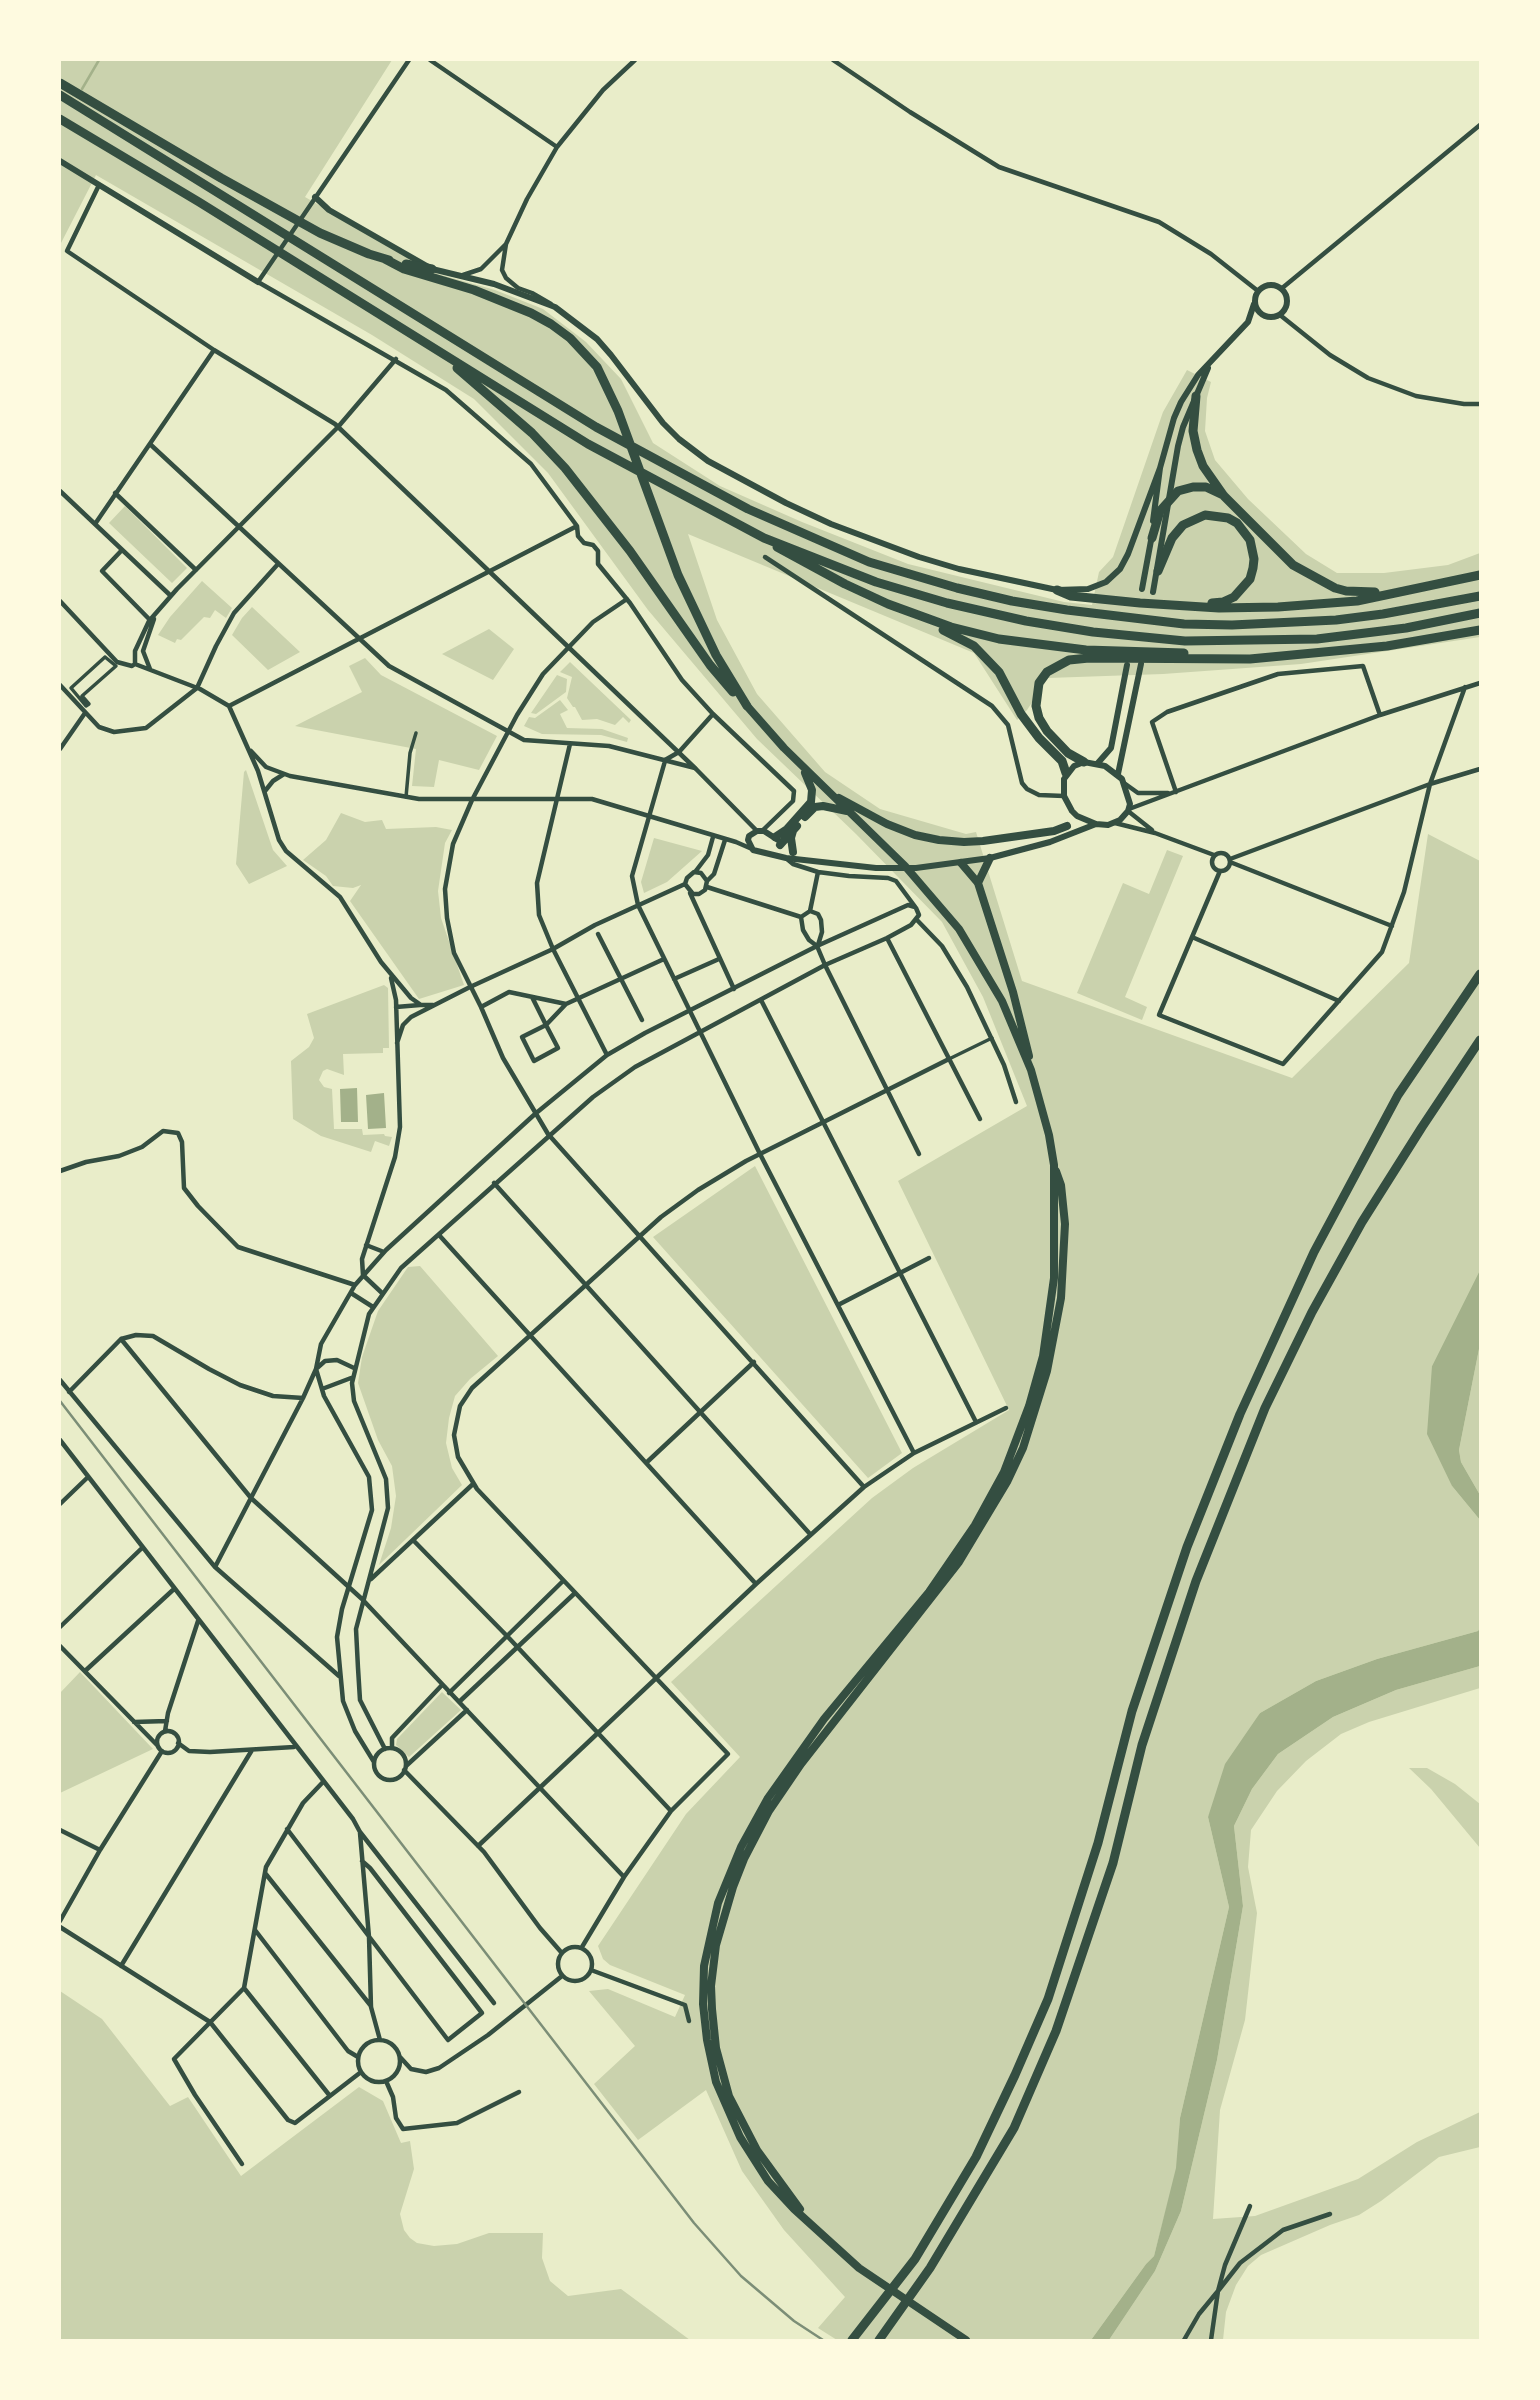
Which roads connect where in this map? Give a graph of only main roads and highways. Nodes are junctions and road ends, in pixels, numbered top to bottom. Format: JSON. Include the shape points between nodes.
{"nodes":[{"id":1,"x":60,"y":83,"type":"edge"},
{"id":2,"x":60,"y":95,"type":"edge"},
{"id":3,"x":60,"y":119,"type":"edge"},
{"id":4,"x":385,"y":259,"type":"junction"},
{"id":5,"x":432,"y":269,"type":"road end"},
{"id":6,"x":438,"y":351,"type":"junction"},
{"id":7,"x":1196,"y":396,"type":"road end"},
{"id":8,"x":1224,"y":496,"type":"junction"},
{"id":9,"x":764,"y":538,"type":"junction"},
{"id":10,"x":1152,"y":538,"type":"road end"},
{"id":11,"x":1158,"y":571,"type":"road end"},
{"id":12,"x":1480,"y":575,"type":"edge"},
{"id":13,"x":1057,"y":590,"type":"road end"},
{"id":14,"x":1390,"y":593,"type":"junction"},
{"id":15,"x":1480,"y":596,"type":"edge"},
{"id":16,"x":888,"y":604,"type":"junction"},
{"id":17,"x":1187,"y":606,"type":"junction"},
{"id":18,"x":1480,"y":613,"type":"edge"},
{"id":19,"x":1480,"y":630,"type":"edge"},
{"id":20,"x":1264,"y":656,"type":"junction"},
{"id":21,"x":747,"y":706,"type":"junction"},
{"id":22,"x":1084,"y":762,"type":"road end"},
{"id":23,"x":803,"y":767,"type":"junction"},
{"id":24,"x":1066,"y":773,"type":"road end"},
{"id":25,"x":829,"y":792,"type":"junction"},
{"id":26,"x":849,"y":811,"type":"junction"},
{"id":27,"x":1067,"y":826,"type":"road end"},
{"id":28,"x":793,"y":830,"type":"junction"},
{"id":29,"x":790,"y":855,"type":"road end"},
{"id":30,"x":990,"y":858,"type":"road end"},
{"id":31,"x":961,"y":863,"type":"road end"},
{"id":32,"x":978,"y":883,"type":"junction"},
{"id":33,"x":1480,"y":974,"type":"edge"},
{"id":34,"x":1480,"y":1040,"type":"edge"},
{"id":35,"x":1031,"y":1070,"type":"junction"},
{"id":36,"x":852,"y":2340,"type":"edge"},
{"id":37,"x":879,"y":2340,"type":"edge"},
{"id":38,"x":966,"y":2340,"type":"edge"}],
"edges":[{"from":1,"to":4,"type":"highway","via":[[320,233]]},
{"from":2,"to":15,"type":"highway","via":[[596,427],[748,509],[869,562],[1012,601],[1184,624],[1336,620]]},
{"from":3,"to":6,"type":"highway"},
{"from":4,"to":5,"type":"highway"},
{"from":4,"to":21,"type":"highway","via":[[504,301],[551,324],[597,367],[618,411],[678,575],[705,635]]},
{"from":6,"to":9,"type":"highway","via":[[588,444]]},
{"from":6,"to":21,"type":"highway","via":[[565,468],[710,665]]},
{"from":7,"to":8,"type":"highway","via":[[1193,431],[1197,450]]},
{"from":8,"to":10,"type":"highway","via":[[1206,487],[1178,491],[1160,511]]},
{"from":8,"to":14,"type":"highway","via":[[1279,554],[1308,575],[1346,591]]},
{"from":9,"to":16,"type":"highway"},
{"from":9,"to":18,"type":"highway","via":[[876,582],[947,603],[1093,632],[1185,641],[1317,639]]},
{"from":11,"to":17,"type":"highway","via":[[1172,538],[1194,519],[1205,515],[1228,518],[1245,532],[1254,559],[1250,579],[1223,602]]},
{"from":12,"to":14,"type":"highway"},
{"from":13,"to":17,"type":"highway","via":[[1071,596]]},
{"from":14,"to":17,"type":"highway","via":[[1317,605]]},
{"from":16,"to":20,"type":"highway","via":[[951,627],[1029,644]]},
{"from":16,"to":24,"type":"highway","via":[[963,640],[988,660],[1005,681],[1021,714],[1062,761]]},
{"from":19,"to":20,"type":"highway","via":[[1387,646]]},
{"from":20,"to":22,"type":"highway","via":[[1089,658],[1057,665],[1039,683],[1035,706],[1039,718],[1068,753]]},
{"from":21,"to":23,"type":"highway"},
{"from":23,"to":25,"type":"highway"},
{"from":23,"to":28,"type":"highway","via":[[812,790],[811,802],[778,841]]},
{"from":25,"to":26,"type":"highway"},
{"from":25,"to":27,"type":"highway","via":[[887,824],[939,840],[983,841]]},
{"from":26,"to":28,"type":"highway","via":[[815,807]]},
{"from":26,"to":35,"type":"highway","via":[[944,909],[991,979]]},
{"from":28,"to":29,"type":"highway"},
{"from":30,"to":32,"type":"highway"},
{"from":31,"to":32,"type":"highway"},
{"from":32,"to":35,"type":"highway","via":[[1028,1045]]},
{"from":33,"to":36,"type":"highway","via":[[1398,1095],[1314,1252],[1240,1414],[1187,1547],[1132,1711],[1098,1843],[1048,1999],[976,2157],[915,2259]]},
{"from":34,"to":37,"type":"highway","via":[[1362,1223],[1265,1408],[1196,1581],[1143,1745],[1113,1863],[1056,2031],[1014,2128],[930,2268]]},
{"from":35,"to":38,"type":"highway","via":[[1061,1185],[1065,1224],[1061,1298],[1047,1371],[1023,1448],[959,1562],[769,1811],[733,1887],[716,1945],[711,1986],[716,2048],[729,2096],[763,2160],[812,2225],[859,2268]]}]}
